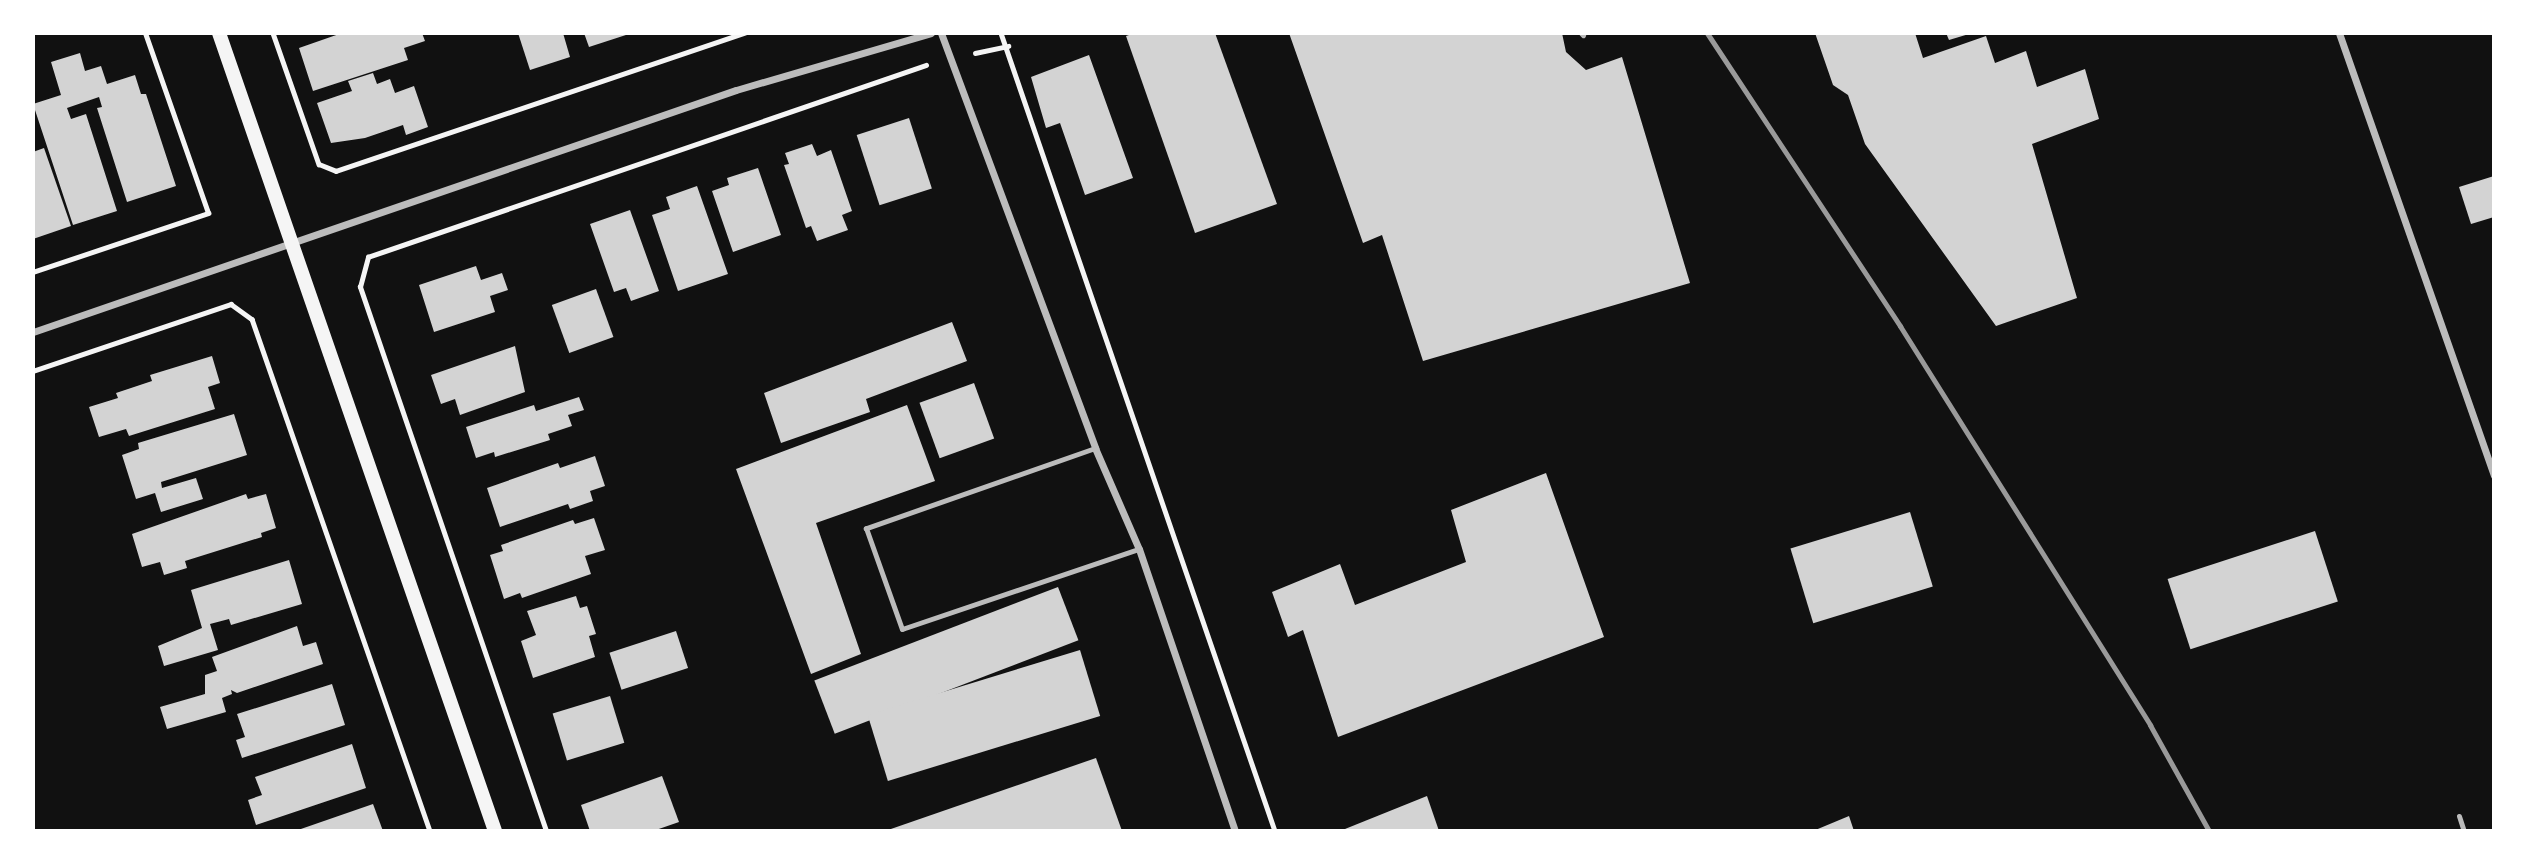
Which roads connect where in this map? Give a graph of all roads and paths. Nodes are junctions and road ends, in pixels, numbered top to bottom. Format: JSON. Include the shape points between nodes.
{"nodes":[{"id":1,"x":145,"y":33,"type":"edge"},
{"id":2,"x":219,"y":33,"type":"edge"},
{"id":3,"x":272,"y":33,"type":"edge"},
{"id":4,"x":744,"y":33,"type":"edge"},
{"id":5,"x":931,"y":33,"type":"edge"},
{"id":6,"x":941,"y":33,"type":"edge"},
{"id":7,"x":1001,"y":33,"type":"edge"},
{"id":8,"x":2339,"y":33,"type":"edge"},
{"id":9,"x":1008,"y":46,"type":"junction"},
{"id":10,"x":950,"y":59,"type":"junction"},
{"id":11,"x":294,"y":242,"type":"junction"},
{"id":12,"x":33,"y":272,"type":"edge"},
{"id":13,"x":33,"y":332,"type":"edge"},
{"id":14,"x":33,"y":371,"type":"edge"},
{"id":15,"x":1094,"y":448,"type":"junction"},
{"id":16,"x":2494,"y":476,"type":"edge"},
{"id":17,"x":1139,"y":549,"type":"junction"},
{"id":18,"x":2459,"y":817,"type":"dead end"},
{"id":19,"x":429,"y":831,"type":"edge"},
{"id":20,"x":495,"y":831,"type":"edge"},
{"id":21,"x":546,"y":831,"type":"edge"},
{"id":22,"x":1235,"y":831,"type":"edge"},
{"id":23,"x":1275,"y":831,"type":"edge"},
{"id":24,"x":2465,"y":831,"type":"edge"}],
"edges":[{"from":1,"to":12,"type":"path","via":[[208,214]]},
{"from":2,"to":11,"type":"main road"},
{"from":3,"to":4,"type":"path","via":[[319,164],[336,172]]},
{"from":5,"to":11,"type":"street","via":[[736,90]]},
{"from":6,"to":10,"type":"street"},
{"from":7,"to":9,"type":"path"},
{"from":8,"to":16,"type":"street"},
{"from":9,"to":10,"type":"path"},
{"from":9,"to":23,"type":"path"},
{"from":10,"to":15,"type":"street"},
{"from":10,"to":21,"type":"path","via":[[891,74],[368,257],[360,287]]},
{"from":11,"to":13,"type":"street"},
{"from":11,"to":20,"type":"main road"},
{"from":14,"to":19,"type":"path","via":[[231,304],[252,319]]},
{"from":15,"to":17,"type":"street"},
{"from":15,"to":17,"type":"lane","via":[[866,527],[902,629]]},
{"from":17,"to":22,"type":"street"},
{"from":18,"to":24,"type":"lane"}]}
